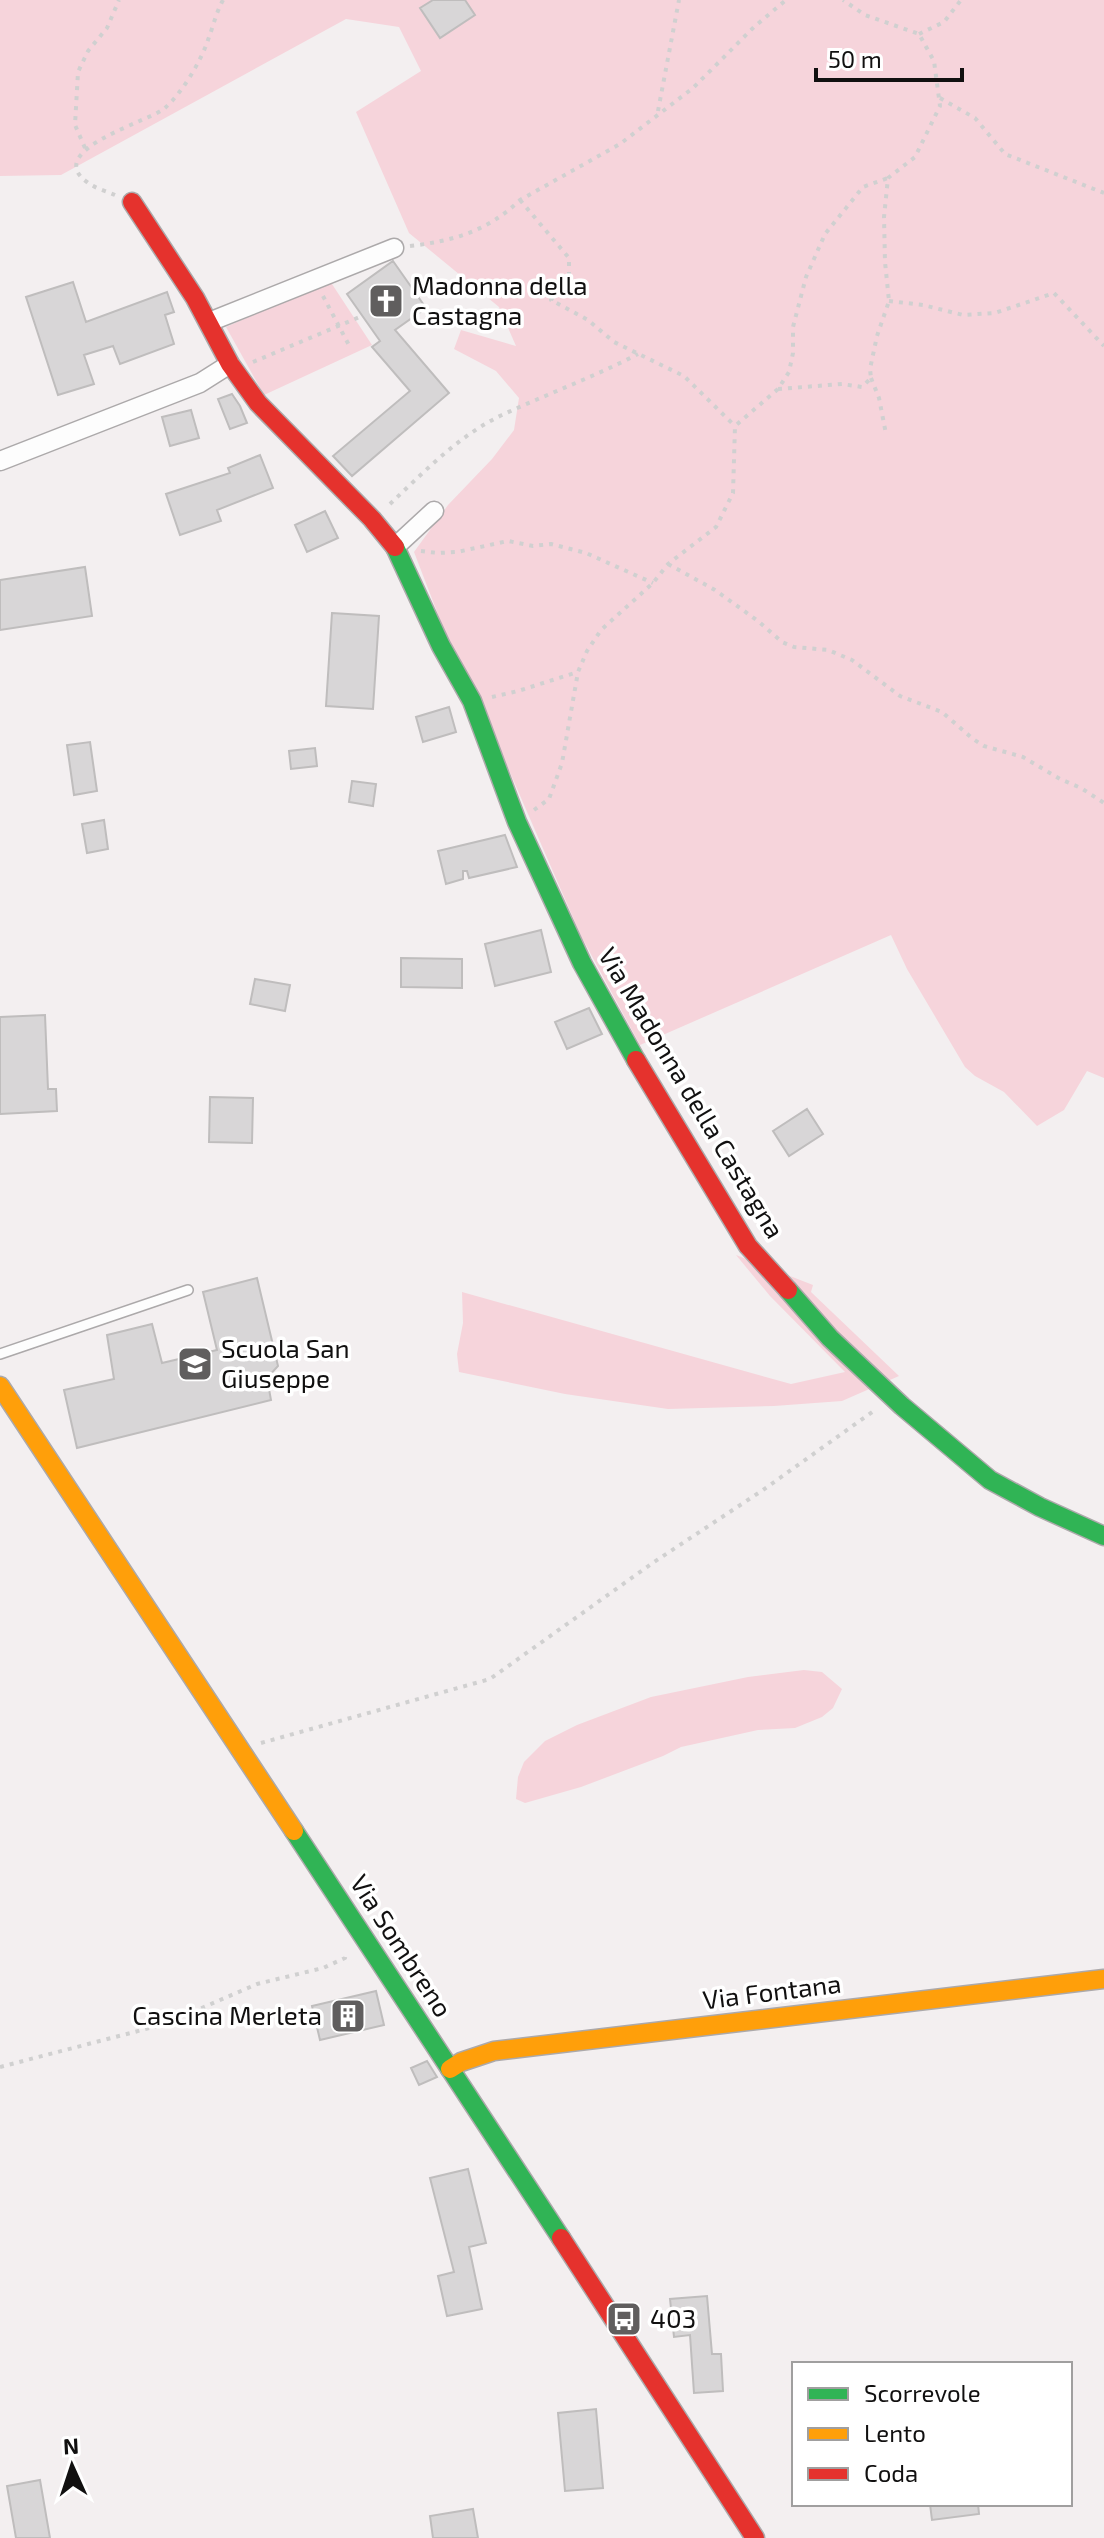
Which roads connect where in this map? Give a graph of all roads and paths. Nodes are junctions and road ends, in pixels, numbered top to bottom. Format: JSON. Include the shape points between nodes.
{"nodes":[{"id":1,"x":119,"y":0,"type":"edge"},
{"id":2,"x":223,"y":0,"type":"edge"},
{"id":3,"x":679,"y":0,"type":"edge"},
{"id":4,"x":786,"y":0,"type":"edge"},
{"id":5,"x":843,"y":0,"type":"edge"},
{"id":6,"x":961,"y":0,"type":"edge"},
{"id":7,"x":919,"y":34,"type":"junction"},
{"id":8,"x":940,"y":98,"type":"junction"},
{"id":9,"x":658,"y":114,"type":"junction"},
{"id":10,"x":85,"y":148,"type":"junction"},
{"id":11,"x":888,"y":178,"type":"junction"},
{"id":12,"x":1104,"y":193,"type":"edge"},
{"id":13,"x":520,"y":200,"type":"junction"},
{"id":14,"x":132,"y":202,"type":"joint"},
{"id":15,"x":394,"y":248,"type":"joint"},
{"id":16,"x":320,"y":292,"type":"dead end"},
{"id":17,"x":889,"y":301,"type":"junction"},
{"id":18,"x":362,"y":316,"type":"dead end"},
{"id":19,"x":209,"y":322,"type":"junction"},
{"id":20,"x":337,"y":326,"type":"junction"},
{"id":21,"x":1104,"y":346,"type":"edge"},
{"id":22,"x":351,"y":349,"type":"dead end"},
{"id":23,"x":638,"y":354,"type":"junction"},
{"id":24,"x":233,"y":367,"type":"junction"},
{"id":25,"x":871,"y":378,"type":"junction"},
{"id":26,"x":778,"y":389,"type":"junction"},
{"id":27,"x":735,"y":426,"type":"junction"},
{"id":28,"x":886,"y":434,"type":"dead end"},
{"id":29,"x":0,"y":461,"type":"edge"},
{"id":30,"x":434,"y":511,"type":"dead end"},
{"id":31,"x":372,"y":519,"type":"junction"},
{"id":32,"x":398,"y":553,"type":"junction"},
{"id":33,"x":668,"y":564,"type":"junction"},
{"id":34,"x":653,"y":583,"type":"junction"},
{"id":35,"x":578,"y":672,"type":"junction"},
{"id":36,"x":472,"y":701,"type":"junction"},
{"id":37,"x":1104,"y":803,"type":"edge"},
{"id":38,"x":517,"y":822,"type":"junction"},
{"id":39,"x":188,"y":1290,"type":"dead end"},
{"id":40,"x":0,"y":1354,"type":"edge"},
{"id":41,"x":0,"y":1386,"type":"edge"},
{"id":42,"x":888,"y":1393,"type":"junction"},
{"id":43,"x":1104,"y":1536,"type":"edge"},
{"id":44,"x":239,"y":1749,"type":"junction"},
{"id":45,"x":346,"y":1949,"type":"dead end"},
{"id":46,"x":1104,"y":1979,"type":"edge"},
{"id":47,"x":0,"y":2067,"type":"edge"},
{"id":48,"x":450,"y":2069,"type":"junction"},
{"id":49,"x":755,"y":2538,"type":"edge"}],
"edges":[{"from":1,"to":10,"type":"path","via":[[78,72],[75,125]]},
{"from":2,"to":10,"type":"path","via":[[191,75],[164,109]]},
{"from":3,"to":9,"type":"path"},
{"from":4,"to":9,"type":"path"},
{"from":5,"to":7,"type":"path","via":[[865,15]]},
{"from":6,"to":7,"type":"path","via":[[944,22]]},
{"from":7,"to":8,"type":"path","via":[[934,61]]},
{"from":8,"to":11,"type":"path","via":[[915,157]]},
{"from":8,"to":12,"type":"path","via":[[975,118],[1005,154]]},
{"from":9,"to":13,"type":"path","via":[[620,144]]},
{"from":10,"to":14,"type":"path","via":[[78,173]]},
{"from":11,"to":17,"type":"path","via":[[884,217]]},
{"from":11,"to":26,"type":"path","via":[[863,187],[825,234],[806,277],[789,372]]},
{"from":13,"to":15,"type":"path","via":[[485,227],[460,238]]},
{"from":13,"to":23,"type":"path","via":[[569,258],[569,274],[551,300]]},
{"from":14,"to":19,"type":"street","name":"Via Madonna della Castagna"},
{"from":15,"to":19,"type":"street"},
{"from":16,"to":20,"type":"path"},
{"from":17,"to":21,"type":"path","via":[[963,315],[995,313],[1054,293]]},
{"from":17,"to":25,"type":"path"},
{"from":18,"to":20,"type":"path"},
{"from":19,"to":24,"type":"street","name":"Via Madonna della Castagna"},
{"from":20,"to":22,"type":"path"},
{"from":20,"to":24,"type":"path"},
{"from":23,"to":27,"type":"path","via":[[684,376]]},
{"from":23,"to":31,"type":"path","via":[[467,436]]},
{"from":24,"to":29,"type":"street"},
{"from":24,"to":31,"type":"street","name":"Via Madonna della Castagna","via":[[258,403]]},
{"from":25,"to":26,"type":"path","via":[[862,387]]},
{"from":25,"to":28,"type":"path"},
{"from":26,"to":27,"type":"path"},
{"from":27,"to":33,"type":"path","via":[[733,493],[716,527]]},
{"from":30,"to":32,"type":"street"},
{"from":31,"to":32,"type":"street","name":"Via Madonna della Castagna"},
{"from":32,"to":34,"type":"path","via":[[457,552],[508,541],[551,544],[586,553]]},
{"from":32,"to":36,"type":"street","name":"Via Madonna della Castagna"},
{"from":33,"to":34,"type":"path"},
{"from":33,"to":37,"type":"path","via":[[715,590],[782,642],[852,660],[900,696],[942,712],[984,746],[1023,757]]},
{"from":34,"to":35,"type":"path","via":[[601,630]]},
{"from":35,"to":36,"type":"path"},
{"from":35,"to":38,"type":"path","via":[[562,763],[549,799]]},
{"from":36,"to":38,"type":"street","name":"Via Madonna della Castagna"},
{"from":38,"to":42,"type":"street","name":"Via Madonna della Castagna","via":[[582,963],[748,1246],[830,1338]]},
{"from":39,"to":40,"type":"lane"},
{"from":41,"to":44,"type":"street","name":"Via Sombreno"},
{"from":42,"to":43,"type":"street","name":"Via Madonna della Castagna","via":[[990,1480]]},
{"from":42,"to":44,"type":"path","via":[[882,1404],[787,1473],[490,1679]]},
{"from":44,"to":48,"type":"street","name":"Via Sombreno"},
{"from":45,"to":47,"type":"path","via":[[345,1958],[323,1968],[257,1984],[165,2024]]},
{"from":46,"to":48,"type":"street","name":"Via Fontana","via":[[494,2051]]},
{"from":48,"to":49,"type":"street","name":"Via Sombreno"}]}
